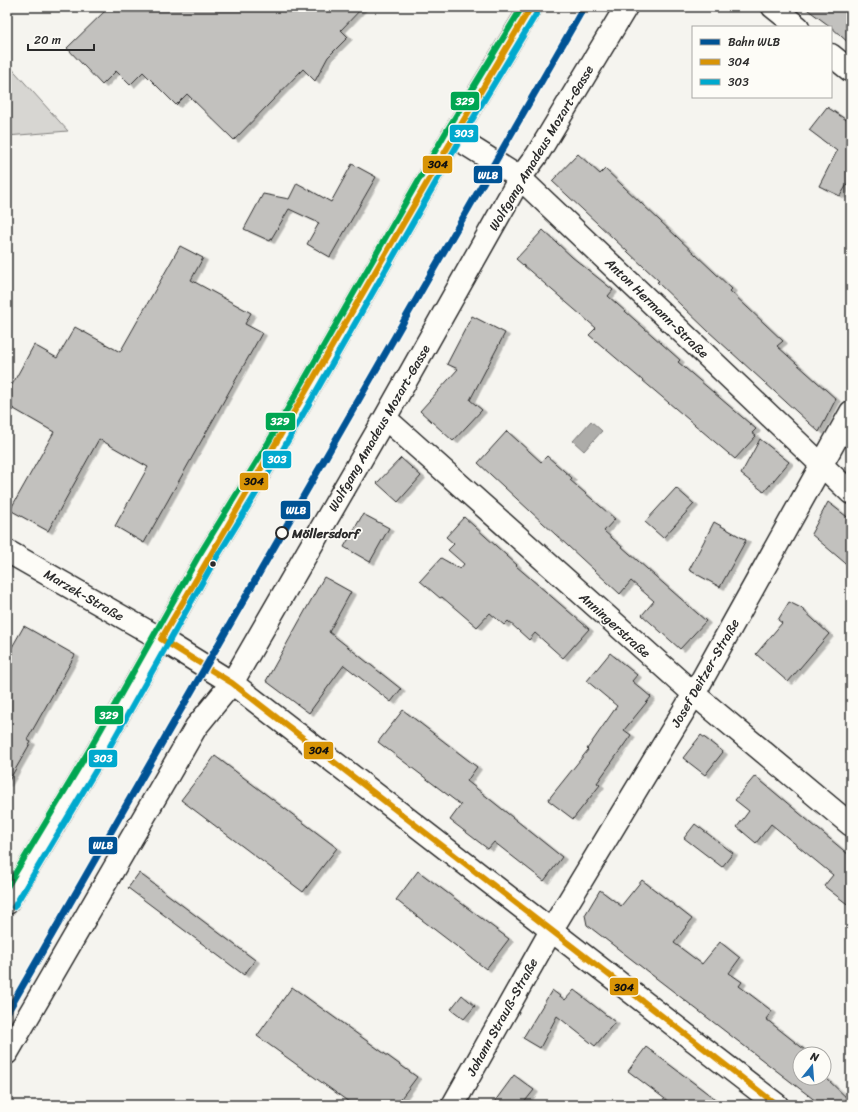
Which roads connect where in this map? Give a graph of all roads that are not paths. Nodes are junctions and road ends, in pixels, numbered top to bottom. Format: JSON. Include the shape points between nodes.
{"nodes":[{"id":1,"x":531,"y":7,"type":"edge"},
{"id":2,"x":626,"y":7,"type":"edge"},
{"id":3,"x":773,"y":7,"type":"edge"},
{"id":4,"x":797,"y":26,"type":"edge"},
{"id":5,"x":832,"y":56,"type":"edge"},
{"id":6,"x":851,"y":71,"type":"edge"},
{"id":7,"x":453,"y":136,"type":"junction"},
{"id":8,"x":520,"y":178,"type":"junction"},
{"id":9,"x":851,"y":412,"type":"edge"},
{"id":10,"x":385,"y":418,"type":"junction"},
{"id":11,"x":822,"y":465,"type":"junction"},
{"id":12,"x":851,"y":493,"type":"edge"},
{"id":13,"x":7,"y":551,"type":"edge"},
{"id":14,"x":161,"y":639,"type":"junction"},
{"id":15,"x":232,"y":683,"type":"junction"},
{"id":16,"x":694,"y":694,"type":"junction"},
{"id":17,"x":851,"y":825,"type":"edge"},
{"id":18,"x":7,"y":904,"type":"edge"},
{"id":19,"x":552,"y":929,"type":"junction"},
{"id":20,"x":7,"y":1053,"type":"edge"},
{"id":21,"x":453,"y":1105,"type":"edge"},
{"id":22,"x":777,"y":1105,"type":"edge"}],
"edges":[{"from":1,"to":7,"type":"street"},
{"from":2,"to":8,"type":"street","name":"Wolfgang Amadeus Mozart-Gasse","via":[[537,155]]},
{"from":3,"to":4,"type":"street"},
{"from":5,"to":6,"type":"street"},
{"from":7,"to":8,"type":"street","name":"Anton Hermann-Straße"},
{"from":7,"to":14,"type":"street"},
{"from":8,"to":10,"type":"street","name":"Wolfgang Amadeus Mozart-Gasse"},
{"from":8,"to":11,"type":"street","name":"Anton Hermann-Straße"},
{"from":9,"to":11,"type":"street","name":"Josef Deitzer-Straße"},
{"from":10,"to":15,"type":"street","name":"Wolfgang Amadeus Mozart-Gasse"},
{"from":10,"to":16,"type":"street","name":"Anningerstraße"},
{"from":11,"to":12,"type":"street","name":"Anton Hermann-Straße"},
{"from":11,"to":16,"type":"street","name":"Josef Deitzer-Straße"},
{"from":13,"to":14,"type":"street","name":"Marzek-Straße"},
{"from":14,"to":15,"type":"street","name":"Marzek-Straße"},
{"from":14,"to":18,"type":"street"},
{"from":15,"to":19,"type":"street","name":"Marzek-Straße"},
{"from":15,"to":20,"type":"street","name":"Wolfgang Amadeus Mozart-Gasse","via":[[196,727]]},
{"from":16,"to":17,"type":"street","name":"Anningerstraße"},
{"from":16,"to":19,"type":"street","name":"Josef Deitzer-Straße"},
{"from":19,"to":21,"type":"street","name":"Johann Strauß-Straße"},
{"from":19,"to":22,"type":"street","name":"Marzek-Straße"}]}
